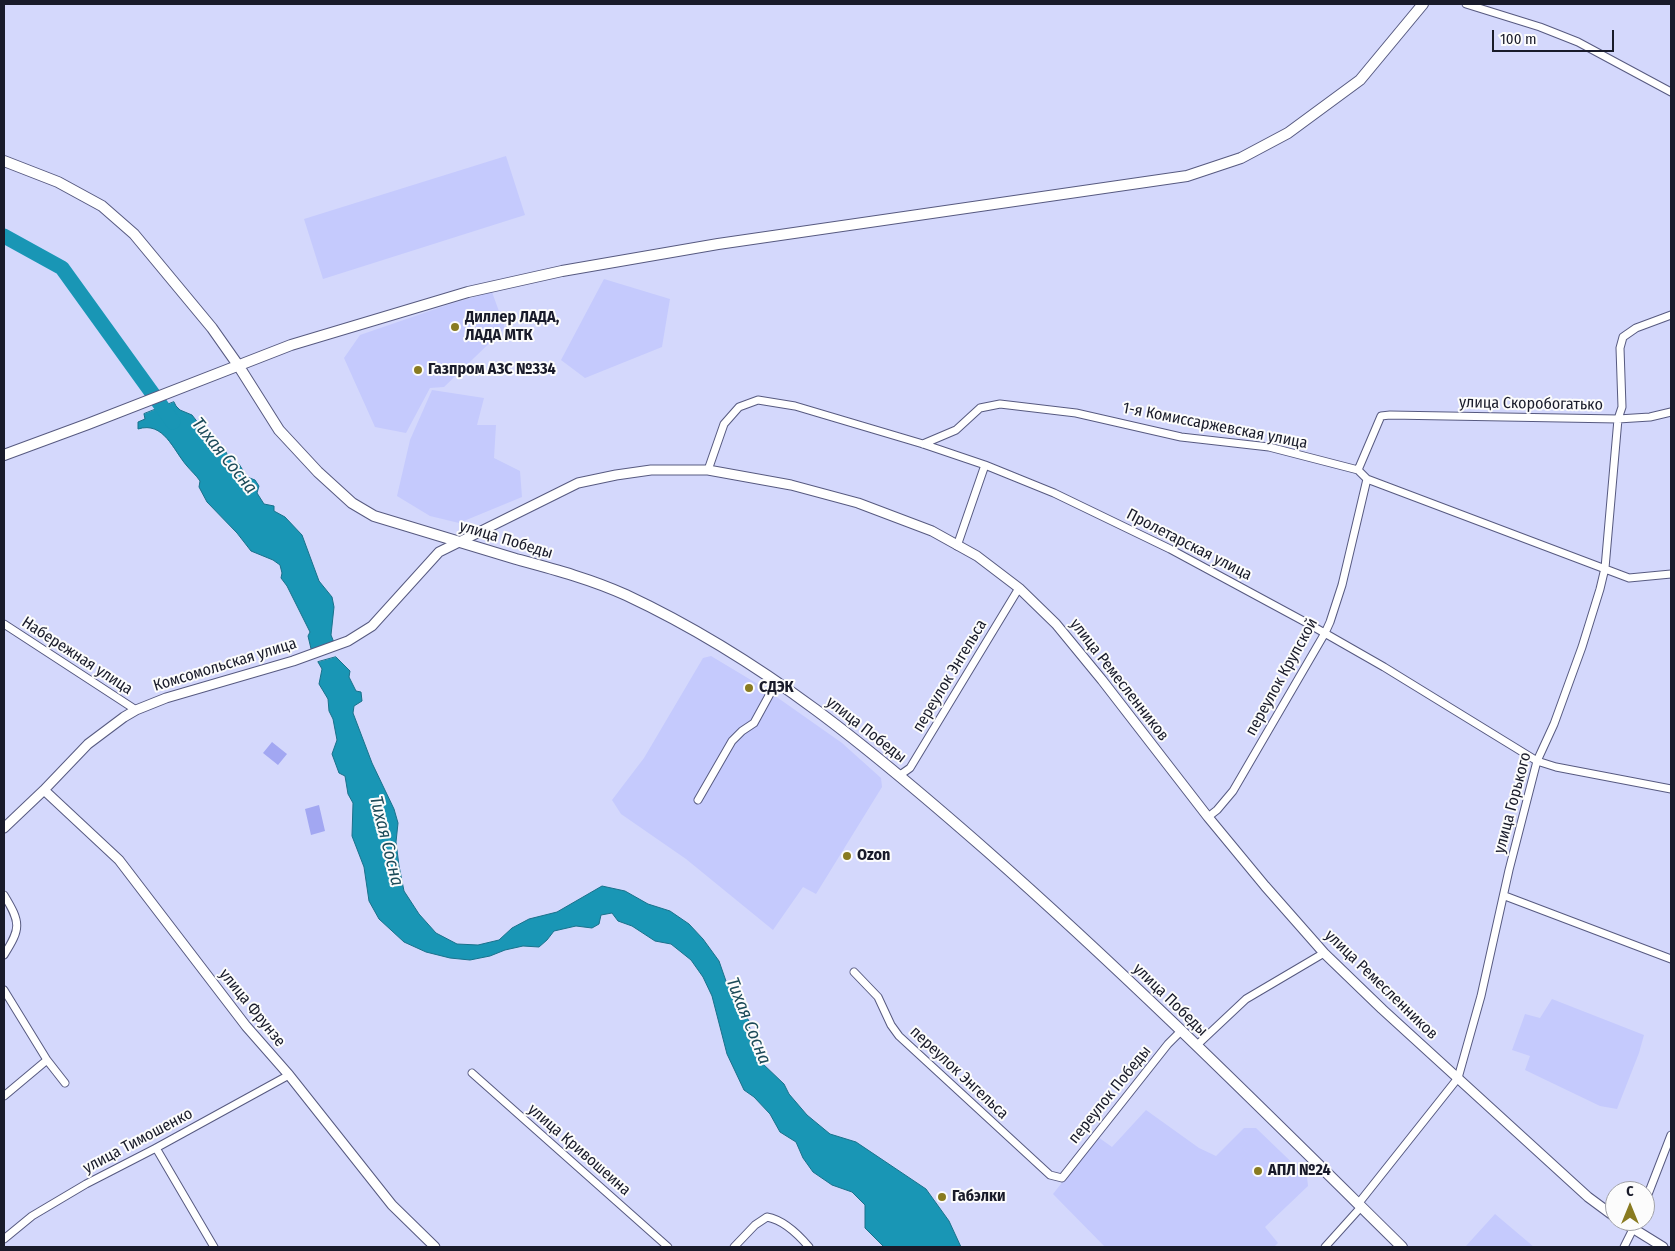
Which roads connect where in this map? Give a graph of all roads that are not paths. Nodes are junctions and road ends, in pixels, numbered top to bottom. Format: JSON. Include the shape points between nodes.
{"nodes":[{"id":1,"x":1423,"y":4,"type":"edge"},
{"id":2,"x":1466,"y":4,"type":"edge"},
{"id":3,"x":1671,"y":92,"type":"edge"},
{"id":4,"x":4,"y":161,"type":"edge"},
{"id":5,"x":1671,"y":315,"type":"edge"},
{"id":6,"x":238,"y":365,"type":"junction"},
{"id":7,"x":1671,"y":412,"type":"edge"},
{"id":8,"x":1618,"y":420,"type":"junction"},
{"id":9,"x":923,"y":444,"type":"junction"},
{"id":10,"x":4,"y":455,"type":"edge"},
{"id":11,"x":985,"y":466,"type":"junction"},
{"id":12,"x":708,"y":470,"type":"junction"},
{"id":13,"x":1358,"y":470,"type":"junction"},
{"id":14,"x":1367,"y":479,"type":"junction"},
{"id":15,"x":459,"y":541,"type":"junction"},
{"id":16,"x":957,"y":546,"type":"junction"},
{"id":17,"x":1605,"y":568,"type":"junction"},
{"id":18,"x":1671,"y":574,"type":"edge"},
{"id":19,"x":1019,"y":588,"type":"junction"},
{"id":20,"x":4,"y":624,"type":"edge"},
{"id":21,"x":1325,"y":633,"type":"junction"},
{"id":22,"x":777,"y":681,"type":"junction"},
{"id":23,"x":136,"y":710,"type":"junction"},
{"id":24,"x":1537,"y":761,"type":"junction"},
{"id":25,"x":900,"y":775,"type":"junction"},
{"id":26,"x":1671,"y":789,"type":"edge"},
{"id":27,"x":44,"y":790,"type":"junction"},
{"id":28,"x":698,"y":800,"type":"dead end"},
{"id":29,"x":1208,"y":817,"type":"junction"},
{"id":30,"x":4,"y":828,"type":"edge"},
{"id":31,"x":4,"y":895,"type":"edge"},
{"id":32,"x":1505,"y":896,"type":"junction"},
{"id":33,"x":1324,"y":953,"type":"junction"},
{"id":34,"x":4,"y":955,"type":"edge"},
{"id":35,"x":1671,"y":959,"type":"edge"},
{"id":36,"x":854,"y":972,"type":"dead end"},
{"id":37,"x":4,"y":990,"type":"edge"},
{"id":38,"x":1181,"y":1031,"type":"junction"},
{"id":39,"x":1196,"y":1046,"type":"junction"},
{"id":40,"x":47,"y":1060,"type":"junction"},
{"id":41,"x":472,"y":1073,"type":"dead end"},
{"id":42,"x":289,"y":1075,"type":"junction"},
{"id":43,"x":1458,"y":1078,"type":"junction"},
{"id":44,"x":65,"y":1083,"type":"dead end"},
{"id":45,"x":4,"y":1096,"type":"edge"},
{"id":46,"x":1671,"y":1134,"type":"edge"},
{"id":47,"x":156,"y":1148,"type":"junction"},
{"id":48,"x":1062,"y":1178,"type":"joint"},
{"id":49,"x":1653,"y":1181,"type":"edge"},
{"id":50,"x":1360,"y":1205,"type":"junction"},
{"id":51,"x":1605,"y":1209,"type":"edge"},
{"id":52,"x":1632,"y":1231,"type":"edge"},
{"id":53,"x":1643,"y":1231,"type":"edge"},
{"id":54,"x":4,"y":1238,"type":"edge"},
{"id":55,"x":214,"y":1247,"type":"edge"},
{"id":56,"x":435,"y":1247,"type":"edge"},
{"id":57,"x":668,"y":1247,"type":"edge"},
{"id":58,"x":734,"y":1247,"type":"edge"},
{"id":59,"x":809,"y":1247,"type":"edge"},
{"id":60,"x":1325,"y":1247,"type":"edge"},
{"id":61,"x":1402,"y":1247,"type":"edge"},
{"id":62,"x":1624,"y":1247,"type":"edge"},
{"id":63,"x":1663,"y":1247,"type":"edge"}],
"edges":[{"from":1,"to":6,"type":"main road","via":[[1360,80],[1296,127],[1241,158],[1187,176],[718,244],[562,271],[468,292],[291,345]]},
{"from":2,"to":3,"type":"street","via":[[1578,42]]},
{"from":4,"to":6,"type":"main road","name":"улица Победы","via":[[58,182],[102,206],[134,234],[212,328]]},
{"from":5,"to":8,"type":"street","name":"улица Горького","via":[[1636,328],[1623,337],[1620,348],[1622,407]]},
{"from":6,"to":10,"type":"main road"},
{"from":6,"to":15,"type":"main road","name":"улица Победы","via":[[279,430],[352,503],[374,516]]},
{"from":7,"to":8,"type":"street","name":"улица Скоробогатько"},
{"from":8,"to":13,"type":"street","name":"улица Скоробогатько","via":[[1381,416]]},
{"from":8,"to":17,"type":"street","name":"улица Горького"},
{"from":9,"to":11,"type":"street","name":"Пролетарская улица"},
{"from":9,"to":12,"type":"street","name":"Пролетарская улица","via":[[795,406],[758,400],[740,407],[724,424]]},
{"from":9,"to":13,"type":"street","name":"1-я Комиссаржевская улица","via":[[956,430],[980,408],[1000,404],[1076,413],[1181,437],[1269,447]]},
{"from":11,"to":16,"type":"street"},
{"from":11,"to":21,"type":"street","name":"Пролетарская улица","via":[[1054,493],[1170,549]]},
{"from":12,"to":15,"type":"street","name":"улица Ремесленников","via":[[651,470],[578,483]]},
{"from":12,"to":16,"type":"street","name":"улица Ремесленников","via":[[791,485],[858,503],[932,531]]},
{"from":13,"to":14,"type":"street"},
{"from":14,"to":17,"type":"street"},
{"from":14,"to":21,"type":"street","name":"переулок Крупской","via":[[1342,585]]},
{"from":15,"to":22,"type":"main road","name":"улица Победы","via":[[623,593],[714,641]]},
{"from":15,"to":23,"type":"street","name":"Комсомольская улица","via":[[439,552],[372,626],[348,641]]},
{"from":16,"to":19,"type":"street","name":"улица Ремесленников"},
{"from":17,"to":18,"type":"street","via":[[1629,578]]},
{"from":17,"to":24,"type":"street","name":"улица Горького","via":[[1582,647]]},
{"from":19,"to":25,"type":"street","name":"переулок Энгельса","via":[[910,768]]},
{"from":19,"to":29,"type":"street","name":"улица Ремесленников","via":[[1061,631]]},
{"from":20,"to":23,"type":"street","name":"Набережная улица"},
{"from":21,"to":24,"type":"street","name":"Пролетарская улица"},
{"from":21,"to":29,"type":"street","name":"переулок Крупской","via":[[1233,791]]},
{"from":22,"to":25,"type":"main road","name":"улица Победы"},
{"from":22,"to":28,"type":"street","via":[[754,723],[732,741]]},
{"from":23,"to":27,"type":"street","name":"Комсомольская улица","via":[[88,744]]},
{"from":24,"to":26,"type":"street","name":"Пролетарская улица"},
{"from":24,"to":32,"type":"street","name":"улица Горького"},
{"from":25,"to":38,"type":"main road","name":"улица Победы","via":[[1049,906]]},
{"from":27,"to":30,"type":"street","name":"Комсомольская улица"},
{"from":27,"to":42,"type":"street","name":"улица Фрунзе","via":[[119,860],[246,1026]]},
{"from":29,"to":33,"type":"street","name":"улица Ремесленников"},
{"from":31,"to":34,"type":"street","via":[[18,927]]},
{"from":32,"to":35,"type":"street"},
{"from":32,"to":43,"type":"street","name":"улица Горького"},
{"from":33,"to":39,"type":"street","via":[[1246,999]]},
{"from":33,"to":43,"type":"street","name":"улица Ремесленников"},
{"from":36,"to":48,"type":"street","name":"переулок Энгельса","via":[[878,997],[899,1036],[1050,1175]]},
{"from":37,"to":40,"type":"street"},
{"from":38,"to":39,"type":"main road","name":"улица Победы"},
{"from":38,"to":48,"type":"street","name":"переулок Победы"},
{"from":39,"to":50,"type":"main road","name":"улица Победы"},
{"from":40,"to":44,"type":"street"},
{"from":40,"to":45,"type":"street"},
{"from":41,"to":57,"type":"street","name":"улица Кривошеина"},
{"from":42,"to":47,"type":"street","name":"улица Тимошенко"},
{"from":42,"to":56,"type":"street","name":"улица Фрунзе","via":[[392,1205]]},
{"from":43,"to":50,"type":"street","name":"улица Горького"},
{"from":43,"to":51,"type":"street","name":"улица Ремесленников","via":[[1588,1198]]},
{"from":46,"to":49,"type":"street"},
{"from":47,"to":54,"type":"street","name":"улица Тимошенко","via":[[86,1184],[32,1216]]},
{"from":47,"to":55,"type":"street"},
{"from":50,"to":60,"type":"street","name":"улица Горького"},
{"from":50,"to":61,"type":"main road","name":"улица Победы"},
{"from":52,"to":62,"type":"street"},
{"from":53,"to":63,"type":"street"},
{"from":58,"to":59,"type":"street","via":[[755,1224],[767,1217],[778,1219]]}]}
